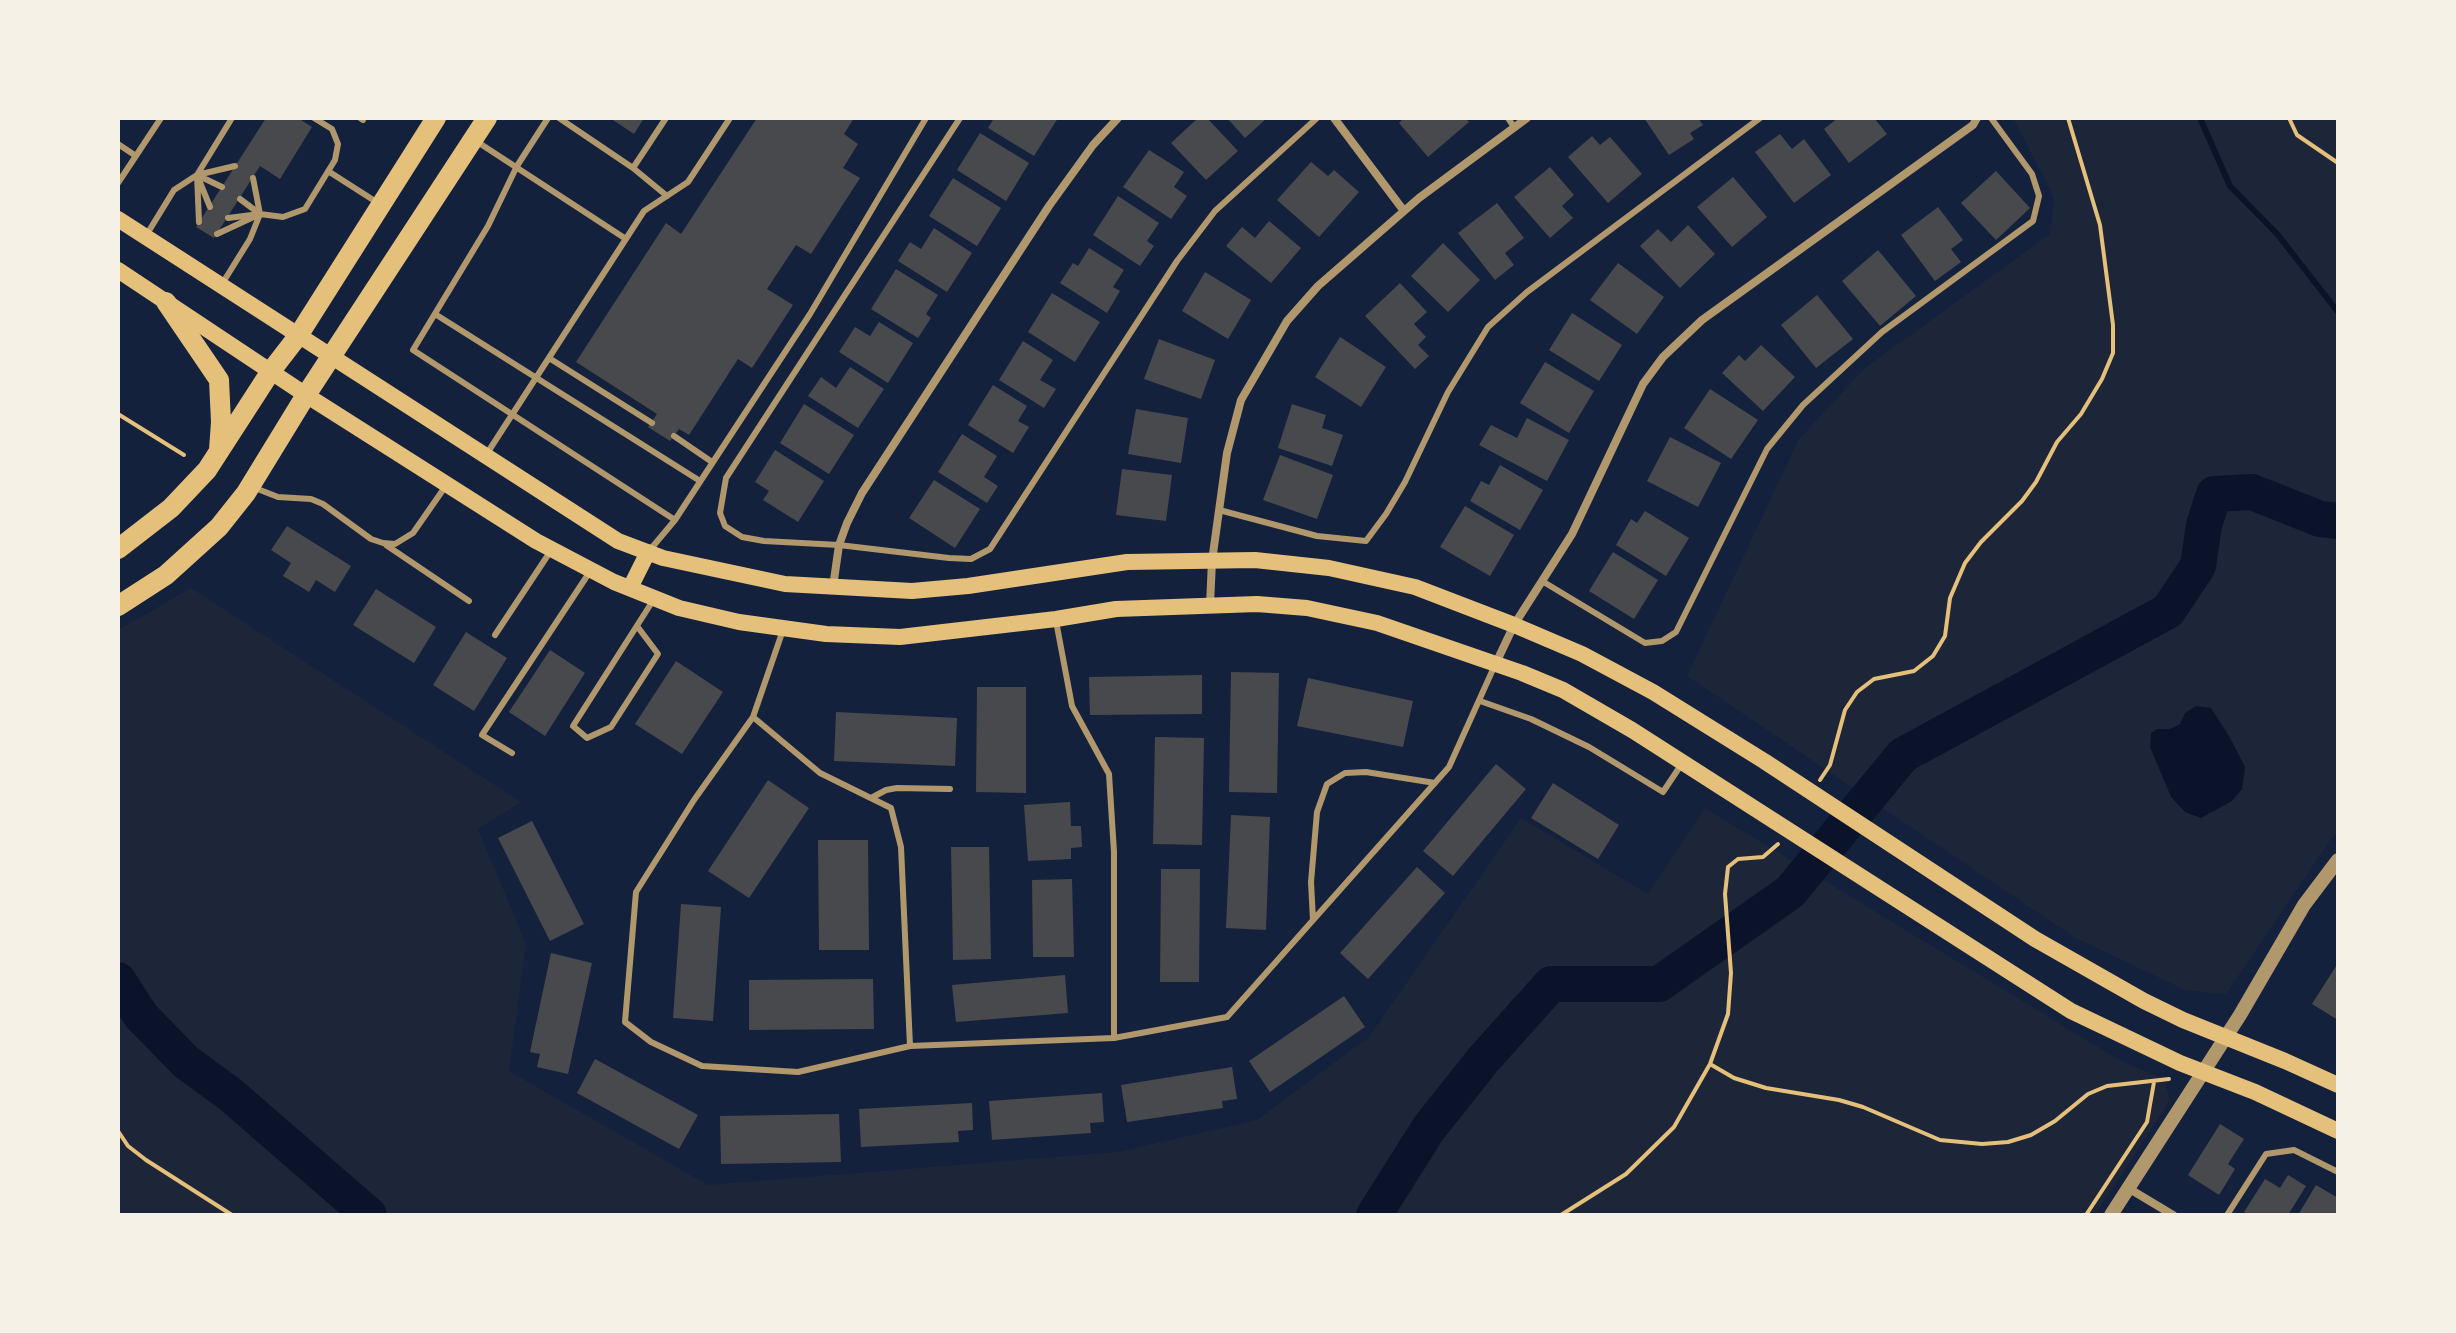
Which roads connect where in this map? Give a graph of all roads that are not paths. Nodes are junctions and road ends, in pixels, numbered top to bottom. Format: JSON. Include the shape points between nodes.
{"nodes":[{"id":1,"x":161,"y":118,"type":"edge"},
{"id":2,"x":232,"y":118,"type":"edge"},
{"id":3,"x":314,"y":118,"type":"edge"},
{"id":4,"x":436,"y":118,"type":"edge"},
{"id":5,"x":487,"y":118,"type":"edge"},
{"id":6,"x":548,"y":118,"type":"edge"},
{"id":7,"x":559,"y":118,"type":"edge"},
{"id":8,"x":666,"y":118,"type":"edge"},
{"id":9,"x":730,"y":118,"type":"edge"},
{"id":10,"x":926,"y":118,"type":"edge"},
{"id":11,"x":960,"y":118,"type":"edge"},
{"id":12,"x":1118,"y":118,"type":"edge"},
{"id":13,"x":1317,"y":118,"type":"edge"},
{"id":14,"x":1334,"y":118,"type":"edge"},
{"id":15,"x":1508,"y":118,"type":"edge"},
{"id":16,"x":1527,"y":118,"type":"edge"},
{"id":17,"x":1760,"y":118,"type":"edge"},
{"id":18,"x":1977,"y":118,"type":"edge"},
{"id":19,"x":1991,"y":118,"type":"edge"},
{"id":20,"x":1514,"y":127,"type":"junction"},
{"id":21,"x":473,"y":139,"type":"junction"},
{"id":22,"x":118,"y":144,"type":"edge"},
{"id":23,"x":136,"y":156,"type":"junction"},
{"id":24,"x":235,"y":166,"type":"dead end"},
{"id":25,"x":517,"y":166,"type":"junction"},
{"id":26,"x":633,"y":168,"type":"junction"},
{"id":27,"x":328,"y":171,"type":"junction"},
{"id":28,"x":197,"y":175,"type":"junction"},
{"id":29,"x":253,"y":178,"type":"dead end"},
{"id":30,"x":118,"y":183,"type":"edge"},
{"id":31,"x":222,"y":187,"type":"dead end"},
{"id":32,"x":667,"y":196,"type":"junction"},
{"id":33,"x":240,"y":199,"type":"dead end"},
{"id":34,"x":381,"y":205,"type":"junction"},
{"id":35,"x":210,"y":207,"type":"dead end"},
{"id":36,"x":1404,"y":211,"type":"junction"},
{"id":37,"x":260,"y":214,"type":"junction"},
{"id":38,"x":228,"y":218,"type":"dead end"},
{"id":39,"x":118,"y":219,"type":"edge"},
{"id":40,"x":199,"y":222,"type":"dead end"},
{"id":41,"x":217,"y":234,"type":"dead end"},
{"id":42,"x":145,"y":237,"type":"junction"},
{"id":43,"x":626,"y":239,"type":"junction"},
{"id":44,"x":118,"y":270,"type":"edge"},
{"id":45,"x":220,"y":286,"type":"junction"},
{"id":46,"x":166,"y":302,"type":"junction"},
{"id":47,"x":435,"y":314,"type":"junction"},
{"id":48,"x":298,"y":336,"type":"junction"},
{"id":49,"x":332,"y":357,"type":"junction"},
{"id":50,"x":549,"y":358,"type":"junction"},
{"id":51,"x":271,"y":371,"type":"junction"},
{"id":52,"x":536,"y":378,"type":"junction"},
{"id":53,"x":306,"y":395,"type":"junction"},
{"id":54,"x":512,"y":414,"type":"junction"},
{"id":55,"x":652,"y":423,"type":"dead end"},
{"id":56,"x":674,"y":436,"type":"dead end"},
{"id":57,"x":219,"y":452,"type":"junction"},
{"id":58,"x":486,"y":455,"type":"junction"},
{"id":59,"x":712,"y":462,"type":"junction"},
{"id":60,"x":700,"y":481,"type":"junction"},
{"id":61,"x":447,"y":484,"type":"junction"},
{"id":62,"x":250,"y":485,"type":"junction"},
{"id":63,"x":1219,"y":510,"type":"junction"},
{"id":64,"x":675,"y":520,"type":"junction"},
{"id":65,"x":383,"y":543,"type":"junction"},
{"id":66,"x":839,"y":545,"type":"junction"},
{"id":67,"x":118,"y":549,"type":"edge"},
{"id":68,"x":552,"y":549,"type":"junction"},
{"id":69,"x":648,"y":552,"type":"junction"},
{"id":70,"x":1212,"y":561,"type":"junction"},
{"id":71,"x":591,"y":570,"type":"junction"},
{"id":72,"x":1542,"y":581,"type":"junction"},
{"id":73,"x":833,"y":587,"type":"junction"},
{"id":74,"x":630,"y":588,"type":"junction"},
{"id":75,"x":654,"y":599,"type":"junction"},
{"id":76,"x":469,"y":601,"type":"dead end"},
{"id":77,"x":118,"y":606,"type":"edge"},
{"id":78,"x":1210,"y":606,"type":"junction"},
{"id":79,"x":1056,"y":619,"type":"junction"},
{"id":80,"x":1514,"y":625,"type":"junction"},
{"id":81,"x":637,"y":626,"type":"junction"},
{"id":82,"x":784,"y":628,"type":"junction"},
{"id":83,"x":495,"y":635,"type":"dead end"},
{"id":84,"x":1496,"y":663,"type":"junction"},
{"id":85,"x":1480,"y":701,"type":"junction"},
{"id":86,"x":753,"y":717,"type":"junction"},
{"id":87,"x":512,"y":753,"type":"dead end"},
{"id":88,"x":1683,"y":762,"type":"junction"},
{"id":89,"x":1435,"y":783,"type":"junction"},
{"id":90,"x":950,"y":789,"type":"dead end"},
{"id":91,"x":873,"y":797,"type":"junction"},
{"id":92,"x":2338,"y":860,"type":"edge"},
{"id":93,"x":1313,"y":920,"type":"junction"},
{"id":94,"x":2225,"y":1037,"type":"junction"},
{"id":95,"x":1114,"y":1038,"type":"junction"},
{"id":96,"x":910,"y":1046,"type":"junction"},
{"id":97,"x":2202,"y":1072,"type":"junction"},
{"id":98,"x":2338,"y":1085,"type":"edge"},
{"id":99,"x":2338,"y":1131,"type":"edge"},
{"id":100,"x":2338,"y":1172,"type":"edge"},
{"id":101,"x":2128,"y":1188,"type":"junction"},
{"id":102,"x":2111,"y":1215,"type":"edge"},
{"id":103,"x":2173,"y":1215,"type":"edge"},
{"id":104,"x":2227,"y":1215,"type":"edge"}],
"edges":[{"from":1,"to":23,"type":"lane"},
{"from":2,"to":28,"type":"lane"},
{"from":3,"to":27,"type":"lane","via":[[332,129],[338,144]]},
{"from":4,"to":34,"type":"main road"},
{"from":5,"to":21,"type":"main road"},
{"from":6,"to":25,"type":"lane"},
{"from":7,"to":26,"type":"lane"},
{"from":8,"to":26,"type":"lane"},
{"from":9,"to":32,"type":"lane","via":[[688,182]]},
{"from":10,"to":59,"type":"lane","via":[[810,314]]},
{"from":11,"to":66,"type":"lane","via":[[726,478],[720,513],[725,526],[742,537]]},
{"from":12,"to":66,"type":"street","via":[[1049,206],[862,493]]},
{"from":13,"to":66,"type":"lane","via":[[1215,211],[1177,261],[990,549],[971,559]]},
{"from":14,"to":36,"type":"street"},
{"from":15,"to":20,"type":"lane"},
{"from":16,"to":20,"type":"street"},
{"from":17,"to":63,"type":"lane","via":[[1488,327],[1448,392],[1399,493],[1366,541],[1317,536]]},
{"from":18,"to":72,"type":"street","via":[[1702,320],[1663,357],[1643,384],[1572,534]]},
{"from":19,"to":72,"type":"lane","via":[[2032,174],[2039,196],[2033,221],[1882,332],[1803,405],[1767,449],[1676,632],[1645,643]]},
{"from":20,"to":36,"type":"street"},
{"from":21,"to":25,"type":"lane"},
{"from":21,"to":49,"type":"main road"},
{"from":22,"to":23,"type":"lane"},
{"from":23,"to":30,"type":"lane"},
{"from":24,"to":28,"type":"lane"},
{"from":25,"to":43,"type":"lane"},
{"from":25,"to":47,"type":"lane"},
{"from":26,"to":32,"type":"lane"},
{"from":27,"to":34,"type":"lane"},
{"from":27,"to":37,"type":"lane","via":[[305,209],[283,217]]},
{"from":28,"to":31,"type":"lane"},
{"from":28,"to":35,"type":"lane"},
{"from":28,"to":40,"type":"lane"},
{"from":28,"to":42,"type":"lane","via":[[174,190]]},
{"from":29,"to":37,"type":"lane"},
{"from":32,"to":43,"type":"lane","via":[[644,211]]},
{"from":33,"to":37,"type":"lane"},
{"from":34,"to":48,"type":"main road"},
{"from":36,"to":63,"type":"street","via":[[1318,286],[1287,321],[1254,374],[1227,453]]},
{"from":37,"to":38,"type":"lane"},
{"from":37,"to":41,"type":"lane"},
{"from":37,"to":45,"type":"lane"},
{"from":39,"to":42,"type":"main road"},
{"from":42,"to":45,"type":"main road"},
{"from":43,"to":50,"type":"lane"},
{"from":44,"to":46,"type":"main road"},
{"from":45,"to":48,"type":"main road"},
{"from":46,"to":51,"type":"main road"},
{"from":46,"to":57,"type":"main road","via":[[219,380]]},
{"from":47,"to":52,"type":"lane"},
{"from":47,"to":54,"type":"lane","via":[[413,350]]},
{"from":48,"to":49,"type":"main road"},
{"from":48,"to":51,"type":"main road"},
{"from":49,"to":53,"type":"main road"},
{"from":49,"to":58,"type":"main road"},
{"from":50,"to":52,"type":"lane"},
{"from":50,"to":55,"type":"lane"},
{"from":51,"to":53,"type":"main road"},
{"from":51,"to":57,"type":"main road"},
{"from":52,"to":54,"type":"lane"},
{"from":52,"to":60,"type":"lane"},
{"from":53,"to":61,"type":"main road"},
{"from":53,"to":62,"type":"main road"},
{"from":54,"to":58,"type":"lane"},
{"from":54,"to":64,"type":"lane"},
{"from":56,"to":59,"type":"lane"},
{"from":57,"to":67,"type":"main road","via":[[171,508]]},
{"from":58,"to":69,"type":"main road","via":[[618,541]]},
{"from":59,"to":60,"type":"lane"},
{"from":60,"to":64,"type":"lane"},
{"from":61,"to":65,"type":"lane","via":[[405,541]]},
{"from":61,"to":68,"type":"main road"},
{"from":62,"to":65,"type":"lane","via":[[278,497],[323,504]]},
{"from":62,"to":77,"type":"main road","via":[[219,527],[166,575]]},
{"from":63,"to":70,"type":"street"},
{"from":64,"to":69,"type":"lane"},
{"from":65,"to":76,"type":"lane"},
{"from":66,"to":73,"type":"street"},
{"from":68,"to":71,"type":"main road"},
{"from":68,"to":83,"type":"lane"},
{"from":69,"to":73,"type":"main road","via":[[785,584]]},
{"from":69,"to":74,"type":"main road"},
{"from":70,"to":73,"type":"main road","via":[[1127,562],[912,591]]},
{"from":70,"to":78,"type":"street"},
{"from":70,"to":80,"type":"main road","via":[[1329,568],[1415,587]]},
{"from":71,"to":74,"type":"main road"},
{"from":71,"to":87,"type":"lane","via":[[482,735]]},
{"from":72,"to":80,"type":"street"},
{"from":74,"to":75,"type":"main road"},
{"from":75,"to":81,"type":"lane"},
{"from":75,"to":82,"type":"main road"},
{"from":78,"to":79,"type":"main road","via":[[1116,609]]},
{"from":78,"to":84,"type":"main road","via":[[1307,608],[1377,623]]},
{"from":79,"to":82,"type":"main road","via":[[900,637]]},
{"from":79,"to":95,"type":"lane","via":[[1072,706],[1109,774]]},
{"from":80,"to":84,"type":"street"},
{"from":80,"to":94,"type":"main road","via":[[1653,692],[2048,947],[2144,1001]]},
{"from":81,"to":81,"type":"lane","via":[[573,726],[587,738],[611,727],[658,654]]},
{"from":82,"to":86,"type":"lane"},
{"from":84,"to":85,"type":"lane"},
{"from":84,"to":88,"type":"main road","via":[[1563,690]]},
{"from":85,"to":88,"type":"lane","via":[[1589,747],[1663,792]]},
{"from":85,"to":89,"type":"lane","via":[[1449,767]]},
{"from":86,"to":91,"type":"lane","via":[[820,773]]},
{"from":86,"to":96,"type":"lane","via":[[636,892],[625,1022],[651,1042],[702,1066],[798,1072]]},
{"from":88,"to":97,"type":"main road","via":[[2059,1004]]},
{"from":89,"to":93,"type":"lane"},
{"from":89,"to":93,"type":"lane","via":[[1366,772],[1345,773],[1327,784],[1317,812]]},
{"from":90,"to":91,"type":"lane","via":[[897,788]]},
{"from":91,"to":96,"type":"lane","via":[[891,808],[901,847]]},
{"from":92,"to":94,"type":"street","via":[[2304,905]]},
{"from":93,"to":95,"type":"lane","via":[[1227,1017]]},
{"from":94,"to":97,"type":"street"},
{"from":94,"to":98,"type":"main road"},
{"from":95,"to":96,"type":"lane"},
{"from":97,"to":99,"type":"main road"},
{"from":97,"to":101,"type":"street"},
{"from":100,"to":104,"type":"lane","via":[[2294,1150],[2266,1154]]},
{"from":101,"to":102,"type":"street"},
{"from":101,"to":103,"type":"street"}]}
